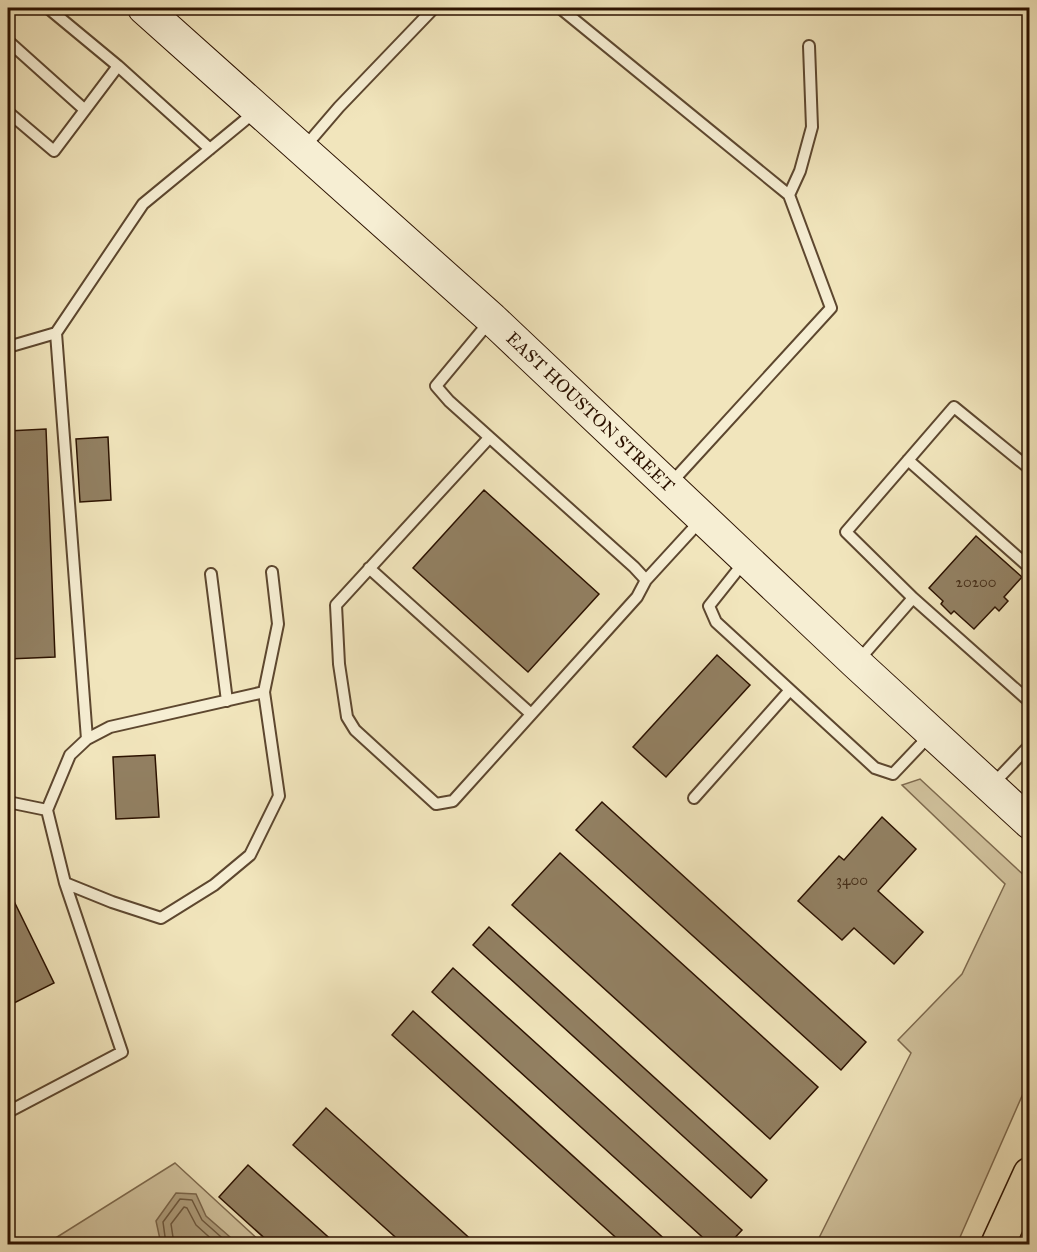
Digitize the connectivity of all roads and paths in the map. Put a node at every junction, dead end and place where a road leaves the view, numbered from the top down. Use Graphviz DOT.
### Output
graph roads {
  1 [pos="48,8"];
  2 [pos="144,8"];
  3 [pos="434,8"];
  4 [pos="560,8"];
  5 [pos="8,41"];
  6 [pos="809,46"];
  7 [pos="118,66"];
  8 [pos="259,109"];
  9 [pos="85,110"];
  10 [pos="8,112"];
  11 [pos="210,148"];
  12 [pos="303,149"];
  13 [pos="789,195"];
  14 [pos="492,319"];
  15 [pos="56,333"];
  16 [pos="8,347"];
  17 [pos="489,438"];
  18 [pos="908,460"];
  19 [pos="1029,470"];
  20 [pos="669,485"];
  21 [pos="703,517"];
  22 [pos="747,560"];
  23 [pos="369,568"];
  24 [pos="1029,568"];
  25 [pos="272,572"];
  26 [pos="211,574"];
  27 [pos="646,580"];
  28 [pos="913,598"];
  29 [pos="856,663"];
  30 [pos="790,690"];
  31 [pos="264,692"];
  32 [pos="226,701"];
  33 [pos="1029,702"];
  34 [pos="531,714"];
  35 [pos="932,734"];
  36 [pos="87,739"];
  37 [pos="1029,745"];
  38 [pos="992,786"];
  39 [pos="694,798"];
  40 [pos="8,802"];
  41 [pos="47,810"];
  42 [pos="1029,823"];
  43 [pos="65,883"];
  44 [pos="8,1112"];
  45 [pos="1029,1174"];
  46 [pos="998,1245"];
  1 -- 7 [label="lane"];
  2 -- 8 [label="street, EAST HOUSTON STREET"];
  3 -- 12 [label="lane"];
  4 -- 13 [label="lane"];
  5 -- 9 [label="lane"];
  6 -- 13 [label="lane"];
  7 -- 9 [label="lane"];
  7 -- 11 [label="lane"];
  8 -- 11 [label="lane"];
  8 -- 12 [label="street, EAST HOUSTON STREET"];
  9 -- 10 [label="lane"];
  11 -- 15 [label="lane"];
  12 -- 14 [label="street, EAST HOUSTON STREET"];
  13 -- 20 [label="lane"];
  14 -- 17 [label="lane"];
  14 -- 20 [label="street, EAST HOUSTON STREET"];
  15 -- 16 [label="lane"];
  15 -- 36 [label="lane"];
  17 -- 23 [label="lane"];
  17 -- 27 [label="lane"];
  18 -- 19 [label="lane"];
  18 -- 24 [label="lane"];
  18 -- 28 [label="lane"];
  20 -- 21 [label="street, EAST HOUSTON STREET"];
  21 -- 22 [label="street, EAST HOUSTON STREET"];
  21 -- 27 [label="lane"];
  22 -- 29 [label="street, EAST HOUSTON STREET"];
  22 -- 30 [label="lane"];
  23 -- 34 [label="lane"];
  23 -- 34 [label="lane"];
  25 -- 31 [label="lane"];
  26 -- 32 [label="lane"];
  27 -- 34 [label="lane"];
  28 -- 29 [label="lane"];
  28 -- 33 [label="lane"];
  29 -- 35 [label="street, EAST HOUSTON STREET"];
  30 -- 35 [label="lane"];
  30 -- 39 [label="lane"];
  31 -- 32 [label="lane"];
  31 -- 43 [label="lane"];
  32 -- 36 [label="lane"];
  35 -- 38 [label="street, EAST HOUSTON STREET"];
  36 -- 41 [label="lane"];
  37 -- 38 [label="lane"];
  38 -- 42 [label="street, EAST HOUSTON STREET"];
  40 -- 41 [label="lane"];
  41 -- 43 [label="lane"];
  43 -- 44 [label="lane"];
  45 -- 46 [label="highway"];
}
